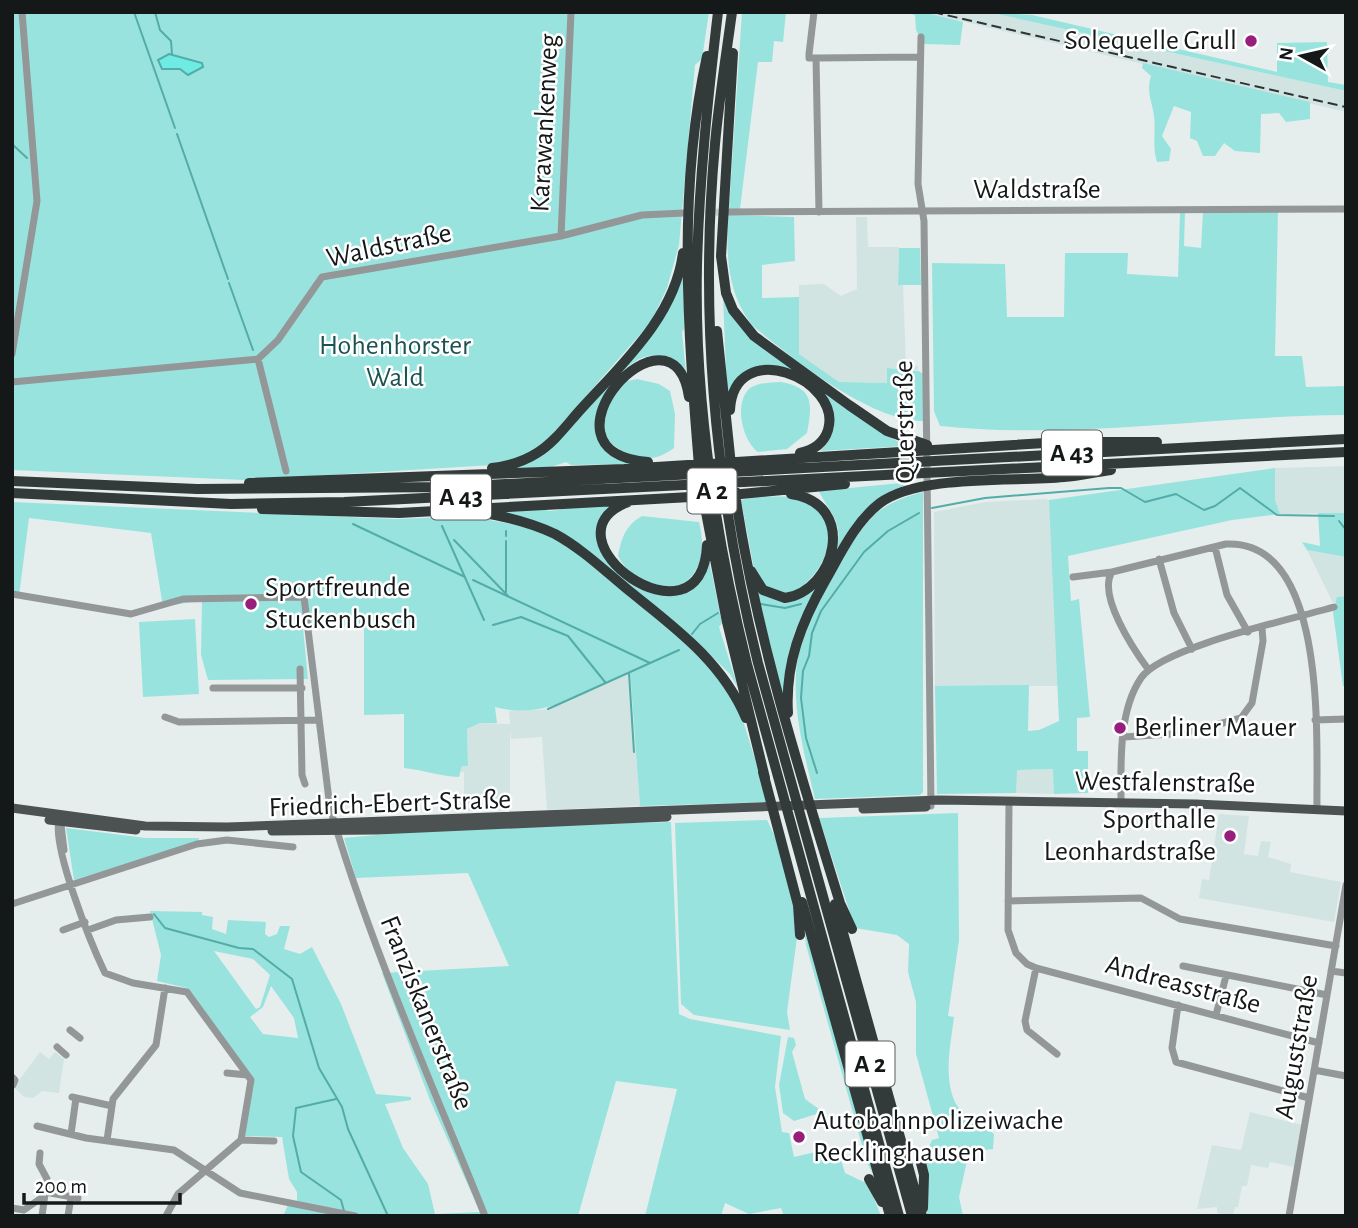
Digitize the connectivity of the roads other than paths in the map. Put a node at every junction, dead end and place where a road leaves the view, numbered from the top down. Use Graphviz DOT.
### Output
graph roads {
  1 [pos="22,12"];
  2 [pos="571,12"];
  3 [pos="716,12"];
  4 [pos="734,12"];
  5 [pos="814,12"];
  6 [pos="921,37"];
  7 [pos="920,57"];
  8 [pos="817,58"];
  9 [pos="1346,209"];
  10 [pos="922,211"];
  11 [pos="729,212"];
  12 [pos="820,212"];
  13 [pos="686,215"];
  14 [pos="561,236"];
  15 [pos="709,283"];
  16 [pos="12,354"];
  17 [pos="258,359"];
  18 [pos="12,382"];
  19 [pos="696,436"];
  20 [pos="1346,439"];
  21 [pos="1210,444"];
  22 [pos="729,446"];
  23 [pos="926,452"];
  24 [pos="1346,452"];
  25 [pos="764,458"];
  26 [pos="673,465"];
  27 [pos="690,469"];
  28 [pos="286,471"];
  29 [pos="447,475"];
  30 [pos="874,477"];
  31 [pos="934,479"];
  32 [pos="12,481"];
  33 [pos="197,489"];
  34 [pos="693,492"];
  35 [pos="777,493"];
  36 [pos="12,494"];
  37 [pos="637,500"];
  38 [pos="231,504"];
  39 [pos="432,511"];
  40 [pos="740,527"];
  41 [pos="707,530"];
  42 [pos="1215,547"];
  43 [pos="1159,559"];
  44 [pos="1112,572"];
  45 [pos="1073,577"];
  46 [pos="12,594"];
  47 [pos="1334,607"];
  48 [pos="1305,615"];
  49 [pos="1262,628"];
  50 [pos="1248,632"];
  51 [pos="1192,649"];
  52 [pos="300,669"];
  53 [pos="1148,669"];
  54 [pos="213,688"];
  55 [pos="302,688"];
  56 [pos="164,717"];
  57 [pos="303,719"];
  58 [pos="1346,719"];
  59 [pos="319,720"];
  60 [pos="1315,720"];
  61 [pos="1124,737"];
  62 [pos="798,761"];
  63 [pos="765,778"];
  64 [pos="305,784"];
  65 [pos="1009,803"];
  66 [pos="1121,803"];
  67 [pos="931,804"];
  68 [pos="1317,808"];
  69 [pos="771,810"];
  70 [pos="12,811"];
  71 [pos="1346,811"];
  72 [pos="60,820"];
  73 [pos="335,827"];
  74 [pos="820,839"];
  75 [pos="783,842"];
  76 [pos="292,847"];
  77 [pos="70,885"];
  78 [pos="1346,885"];
  79 [pos="1008,901"];
  80 [pos="12,904"];
  81 [pos="150,917"];
  82 [pos="85,922"];
  83 [pos="852,929"];
  84 [pos="63,930"];
  85 [pos="89,930"];
  86 [pos="800,935"];
  87 [pos="1336,946"];
  88 [pos="1183,966"];
  89 [pos="1036,968"];
  90 [pos="1331,971"];
  91 [pos="1346,973"];
  92 [pos="1226,976"];
  93 [pos="165,988"];
  94 [pos="1327,995"];
  95 [pos="1178,1005"];
  96 [pos="1216,1015"];
  97 [pos="70,1030"];
  98 [pos="80,1038"];
  99 [pos="1319,1042"];
  100 [pos="57,1047"];
  101 [pos="1057,1054"];
  102 [pos="66,1055"];
  103 [pos="1314,1070"];
  104 [pos="227,1073"];
  105 [pos="247,1075"];
  106 [pos="1346,1076"];
  107 [pos="12,1077"];
  108 [pos="13,1086"];
  109 [pos="1309,1098"];
  110 [pos="112,1106"];
  111 [pos="37,1126"];
  112 [pos="71,1134"];
  113 [pos="107,1140"];
  114 [pos="242,1140"];
  115 [pos="274,1141"];
  116 [pos="40,1153"];
  117 [pos="920,1159"];
  118 [pos="206,1170"];
  119 [pos="869,1179"];
  120 [pos="45,1194"];
  121 [pos="12,1208"];
  122 [pos="42,1216"];
  123 [pos="68,1216"];
  124 [pos="166,1216"];
  125 [pos="355,1216"];
  126 [pos="485,1216"];
  127 [pos="889,1216"];
  128 [pos="899,1216"];
  129 [pos="912,1216"];
  130 [pos="923,1216"];
  131 [pos="1289,1216"];
  1 -- 16 [label="street"];
  2 -- 14 [label="street, Karawankenweg"];
  3 -- 13 [label="highway"];
  3 -- 128 [label="highway, A 2"];
  4 -- 15 [label="highway, A 2"];
  4 -- 23 [label="highway"];
  5 -- 8 [label="street"];
  6 -- 7 [label="street, Querstraße"];
  7 -- 8 [label="street"];
  7 -- 10 [label="street, Querstraße"];
  8 -- 12 [label="street"];
  9 -- 10 [label="street, Waldstraße"];
  10 -- 12 [label="street, Waldstraße"];
  10 -- 67 [label="street, Querstraße"];
  11 -- 12 [label="street, Waldstraße"];
  13 -- 14 [label="street, Waldstraße"];
  13 -- 19 [label="highway"];
  13 -- 29 [label="highway"];
  14 -- 17 [label="street, Waldstraße"];
  15 -- 22 [label="highway"];
  15 -- 129 [label="highway, A 2"];
  17 -- 18 [label="street"];
  17 -- 28 [label="street"];
  19 -- 26 [label="highway"];
  19 -- 41 [label="highway"];
  20 -- 21 [label="highway, A 43"];
  21 -- 23 [label="highway, A 43"];
  21 -- 23 [label="highway"];
  22 -- 25 [label="highway"];
  22 -- 40 [label="highway"];
  23 -- 25 [label="highway"];
  23 -- 27 [label="highway, A 43"];
  24 -- 31 [label="highway, A 43"];
  25 -- 27 [label="highway"];
  26 -- 27 [label="highway"];
  26 -- 29 [label="highway"];
  27 -- 33 [label="highway, A 43"];
  29 -- 33 [label="highway"];
  30 -- 31 [label="highway, A 43"];
  30 -- 34 [label="highway, A 43"];
  30 -- 35 [label="highway"];
  31 -- 62 [label="highway"];
  32 -- 33 [label="highway, A 43"];
  34 -- 35 [label="highway"];
  34 -- 37 [label="highway"];
  34 -- 38 [label="highway, A 43"];
  35 -- 40 [label="highway"];
  36 -- 38 [label="highway, A 43"];
  37 -- 39 [label="highway"];
  37 -- 41 [label="highway"];
  38 -- 39 [label="highway"];
  39 -- 63 [label="highway"];
  40 -- 62 [label="highway"];
  41 -- 63 [label="highway"];
  42 -- 43 [label="street"];
  42 -- 48 [label="street"];
  42 -- 50 [label="street"];
  43 -- 44 [label="street"];
  43 -- 51 [label="street"];
  44 -- 45 [label="street"];
  44 -- 53 [label="street"];
  46 -- 59 [label="street, Franziskanerstraße"];
  47 -- 48 [label="street"];
  48 -- 49 [label="street"];
  48 -- 60 [label="street"];
  49 -- 50 [label="street"];
  49 -- 61 [label="street"];
  50 -- 51 [label="street"];
  51 -- 53 [label="street"];
  52 -- 55 [label="street"];
  53 -- 61 [label="street"];
  54 -- 55 [label="street"];
  55 -- 57 [label="street"];
  56 -- 57 [label="street"];
  57 -- 59 [label="street"];
  57 -- 64 [label="street"];
  58 -- 60 [label="street"];
  59 -- 73 [label="street, Franziskanerstraße"];
  60 -- 68 [label="street"];
  61 -- 66 [label="street"];
  62 -- 74 [label="highway"];
  63 -- 75 [label="highway"];
  65 -- 66 [label="main road, Westfalenstraße"];
  65 -- 67 [label="main road, Westfalenstraße"];
  65 -- 79 [label="street"];
  66 -- 68 [label="main road, Westfalenstraße"];
  67 -- 69 [label="main road, Westfalenstraße"];
  68 -- 71 [label="main road, Westfalenstraße"];
  69 -- 73 [label="main road, Friedrich-Ebert-Straße"];
  70 -- 72 [label="main road, Friedrich-Ebert-Straße"];
  72 -- 73 [label="main road, Friedrich-Ebert-Straße"];
  72 -- 77 [label="street"];
  73 -- 126 [label="street, Franziskanerstraße"];
  74 -- 83 [label="highway"];
  74 -- 130 [label="highway"];
  75 -- 86 [label="highway"];
  75 -- 127 [label="highway"];
  76 -- 77 [label="street"];
  77 -- 80 [label="street"];
  77 -- 82 [label="street"];
  78 -- 87 [label="street, Auguststraße"];
  79 -- 87 [label="street"];
  79 -- 89 [label="street"];
  81 -- 85 [label="street"];
  82 -- 84 [label="street"];
  82 -- 85 [label="street"];
  85 -- 93 [label="street"];
  87 -- 90 [label="street, Auguststraße"];
  88 -- 92 [label="street"];
  89 -- 95 [label="street, Andreasstraße"];
  89 -- 101 [label="street"];
  90 -- 91 [label="street"];
  90 -- 94 [label="street, Auguststraße"];
  92 -- 94 [label="street"];
  92 -- 96 [label="street"];
  93 -- 105 [label="street"];
  93 -- 110 [label="street"];
  94 -- 99 [label="street, Auguststraße"];
  95 -- 96 [label="street, Andreasstraße"];
  95 -- 109 [label="street"];
  96 -- 99 [label="street, Andreasstraße"];
  97 -- 98 [label="street"];
  99 -- 103 [label="street, Auguststraße"];
  100 -- 102 [label="street"];
  103 -- 106 [label="street"];
  103 -- 109 [label="street, Auguststraße"];
  104 -- 105 [label="street"];
  105 -- 114 [label="street"];
  107 -- 108 [label="street"];
  109 -- 131 [label="street, Auguststraße"];
  110 -- 112 [label="street"];
  110 -- 113 [label="street"];
  111 -- 112 [label="street"];
  112 -- 113 [label="street"];
  113 -- 118 [label="street"];
  114 -- 115 [label="street"];
  114 -- 118 [label="street"];
  116 -- 120 [label="street"];
  117 -- 130 [label="highway"];
  118 -- 124 [label="street"];
  118 -- 125 [label="street"];
  119 -- 127 [label="highway"];
  120 -- 121 [label="street"];
  120 -- 122 [label="street"];
  120 -- 123 [label="street"];
}
